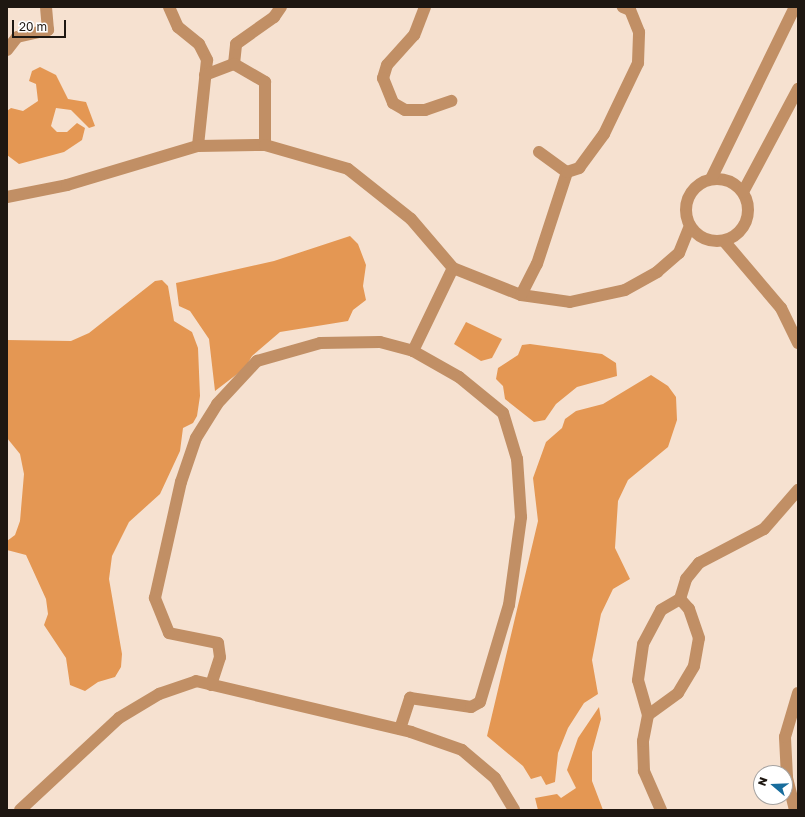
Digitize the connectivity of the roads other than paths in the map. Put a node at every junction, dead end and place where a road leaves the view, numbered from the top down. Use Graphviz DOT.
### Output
graph roads {
  1 [pos="46,7"];
  2 [pos="169,7"];
  3 [pos="281,7"];
  4 [pos="425,7"];
  5 [pos="623,7"];
  6 [pos="795,7"];
  7 [pos="7,50"];
  8 [pos="234,64"];
  9 [pos="205,75"];
  10 [pos="798,89"];
  11 [pos="451,101"];
  12 [pos="265,145"];
  13 [pos="198,146"];
  14 [pos="539,152"];
  15 [pos="567,172"];
  16 [pos="711,179"];
  17 [pos="743,192"];
  18 [pos="7,197"];
  19 [pos="690,226"];
  20 [pos="724,241"];
  21 [pos="453,268"];
  22 [pos="520,295"];
  23 [pos="798,343"];
  24 [pos="412,351"];
  25 [pos="798,490"];
  26 [pos="680,599"];
  27 [pos="211,685"];
  28 [pos="798,693"];
  29 [pos="648,715"];
  30 [pos="400,729"];
  31 [pos="20,810"];
  32 [pos="514,810"];
  33 [pos="661,810"];
  34 [pos="795,810"];
  1 -- 7 [label="street"];
  2 -- 9 [label="street"];
  3 -- 8 [label="street"];
  4 -- 11 [label="street"];
  5 -- 15 [label="street"];
  6 -- 16 [label="street"];
  8 -- 9 [label="street"];
  8 -- 12 [label="street"];
  9 -- 13 [label="street"];
  10 -- 17 [label="street"];
  12 -- 13 [label="street"];
  12 -- 21 [label="street"];
  13 -- 18 [label="street"];
  14 -- 15 [label="street"];
  15 -- 22 [label="street"];
  16 -- 17 [label="street"];
  16 -- 19 [label="street"];
  17 -- 20 [label="street"];
  19 -- 20 [label="street"];
  19 -- 22 [label="street"];
  20 -- 23 [label="street"];
  21 -- 22 [label="street"];
  21 -- 24 [label="street"];
  24 -- 27 [label="street"];
  24 -- 30 [label="street"];
  25 -- 26 [label="street"];
  26 -- 29 [label="street"];
  26 -- 29 [label="street"];
  27 -- 30 [label="street"];
  27 -- 31 [label="street"];
  28 -- 34 [label="street"];
  29 -- 33 [label="street"];
  30 -- 32 [label="street"];
}
